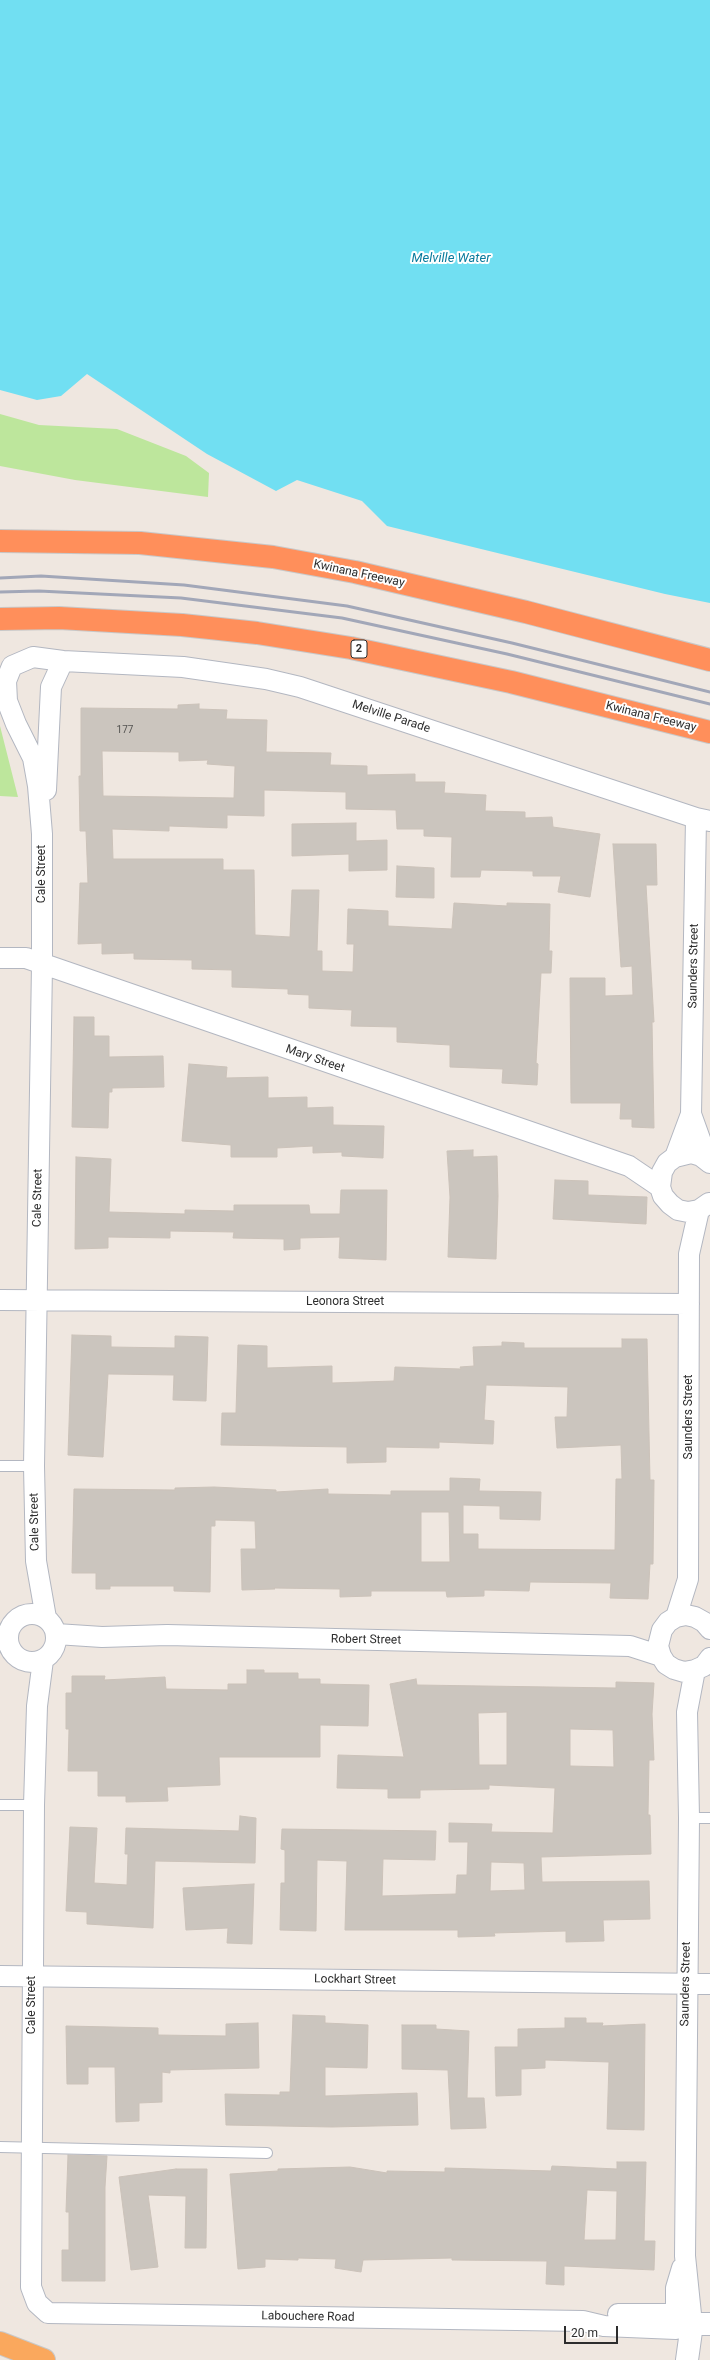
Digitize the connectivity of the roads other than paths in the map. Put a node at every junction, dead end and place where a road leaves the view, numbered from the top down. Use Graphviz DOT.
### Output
graph roads {
  1 [pos="0,540"];
  2 [pos="0,619"];
  3 [pos="710,660"];
  4 [pos="63,661"];
  5 [pos="710,732"];
  6 [pos="703,819"];
  7 [pos="42,834"];
  8 [pos="0,958"];
  9 [pos="42,965"];
  10 [pos="691,1114"];
  11 [pos="671,1160"];
  12 [pos="709,1162"];
  13 [pos="629,1166"];
  14 [pos="660,1187"];
  15 [pos="707,1205"];
  16 [pos="674,1207"];
  17 [pos="690,1254"];
  18 [pos="0,1300"];
  19 [pos="36,1300"];
  20 [pos="689,1304"];
  21 [pos="0,1466"];
  22 [pos="34,1466"];
  23 [pos="36,1561"];
  24 [pos="688,1579"];
  25 [pos="11,1623"];
  26 [pos="669,1623"];
  27 [pos="705,1624"];
  28 [pos="34,1646"];
  29 [pos="630,1646"];
  30 [pos="661,1656"];
  31 [pos="703,1664"];
  32 [pos="674,1669"];
  33 [pos="687,1712"];
  34 [pos="0,1805"];
  35 [pos="34,1805"];
  36 [pos="689,1818"];
  37 [pos="710,1818"];
  38 [pos="0,1976"];
  39 [pos="33,1976"];
  40 [pos="686,1984"];
  41 [pos="710,1984"];
  42 [pos="0,2147"];
  43 [pos="32,2147"];
  44 [pos="267,2153"];
  45 [pos="37,2303"];
  46 [pos="689,2323"];
  47 [pos="0,2343"];
  48 [pos="36,2358"];
  49 [pos="678,2360"];
  50 [pos="687,2360"];
  1 -- 3 [label="highway, Kwinana Freeway"];
  2 -- 5 [label="highway, Kwinana Freeway / 2"];
  4 -- 6 [label="street, Melville Parade"];
  4 -- 7 [label="street, Cale Street"];
  4 -- 7 [label="street, Cale Street"];
  6 -- 10 [label="street, Saunders Street"];
  7 -- 9 [label="street, Cale Street"];
  8 -- 9 [label="street, Mary Street"];
  9 -- 13 [label="street, Mary Street"];
  9 -- 19 [label="street, Cale Street"];
  10 -- 11 [label="street, Saunders Street"];
  10 -- 12 [label="street, Saunders Street"];
  11 -- 12 [label="street, Mary Street"];
  11 -- 13 [label="street, Mary Street"];
  11 -- 14 [label="street"];
  13 -- 14 [label="street, Mary Street"];
  14 -- 16 [label="street, Mary Street"];
  15 -- 16 [label="street"];
  15 -- 17 [label="street, Saunders Street"];
  16 -- 17 [label="street, Saunders Street"];
  17 -- 20 [label="street, Saunders Street"];
  18 -- 19 [label="street, Leonora Street"];
  19 -- 20 [label="street, Leonora Street"];
  19 -- 22 [label="street, Cale Street"];
  20 -- 24 [label="street, Saunders Street"];
  21 -- 22 [label="lane"];
  22 -- 23 [label="street, Cale Street"];
  23 -- 25 [label="street, Cale Street"];
  23 -- 28 [label="street, Cale Street"];
  24 -- 26 [label="street, Saunders Street"];
  24 -- 27 [label="street, Saunders Street"];
  25 -- 28 [label="street, Cale Street"];
  25 -- 28 [label="street, Robert Street"];
  26 -- 27 [label="street, Saunders Street"];
  26 -- 29 [label="street, Robert Street"];
  26 -- 30 [label="street, Saunders Street"];
  28 -- 29 [label="street, Robert Street"];
  28 -- 35 [label="street, Cale Street"];
  29 -- 30 [label="street, Robert Street"];
  30 -- 32 [label="street, Saunders Street"];
  31 -- 32 [label="street, Saunders Street"];
  31 -- 33 [label="street, Saunders Street"];
  32 -- 33 [label="street, Saunders Street"];
  33 -- 36 [label="street, Saunders Street"];
  34 -- 35 [label="lane"];
  35 -- 39 [label="street, Cale Street"];
  36 -- 37 [label="lane"];
  36 -- 40 [label="street, Saunders Street"];
  38 -- 39 [label="street, Lockhart Street"];
  39 -- 40 [label="street, Lockhart Street"];
  39 -- 43 [label="street, Cale Street"];
  40 -- 41 [label="street, Lockhart Street"];
  40 -- 46 [label="street, Saunders Street"];
  42 -- 43 [label="lane"];
  43 -- 44 [label="lane"];
  43 -- 45 [label="street, Cale Street"];
  45 -- 46 [label="street, Labouchere Road"];
  46 -- 49 [label="street, Saunders Street"];
  46 -- 50 [label="street, Saunders Street"];
  47 -- 48 [label="highway"];
}
